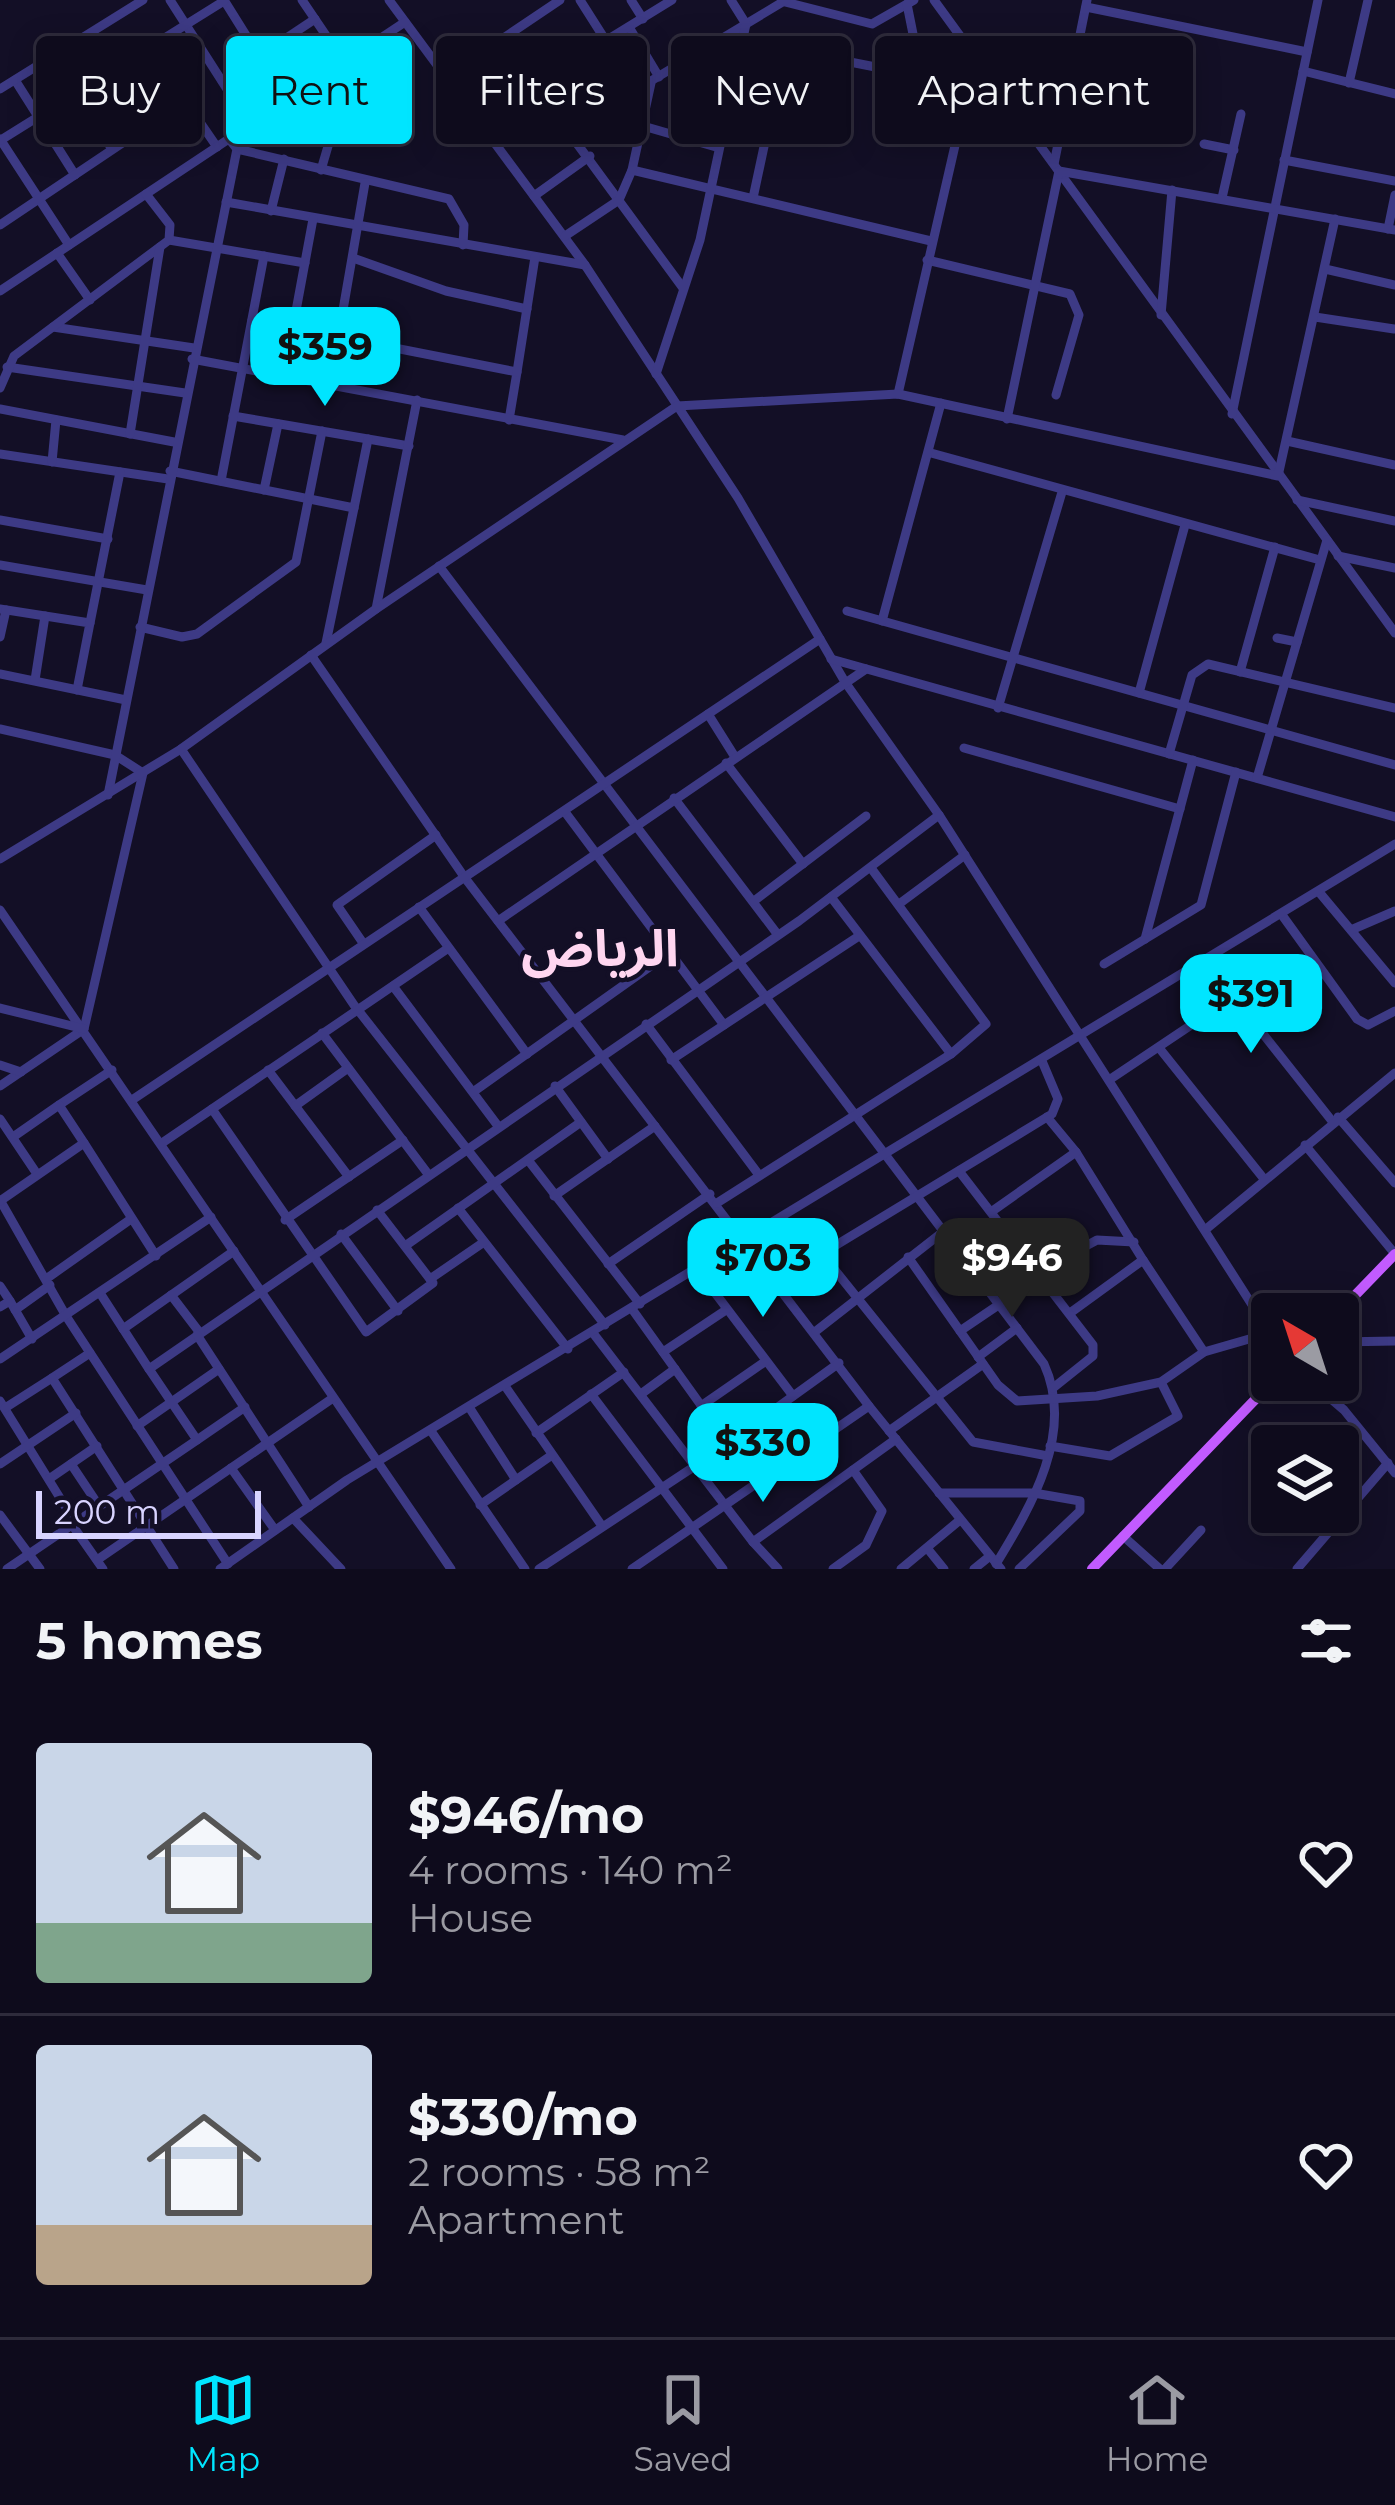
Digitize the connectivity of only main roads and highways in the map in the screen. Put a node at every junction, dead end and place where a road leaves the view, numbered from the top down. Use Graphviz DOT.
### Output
graph roads {
  1 [pos="1395,1254"];
  2 [pos="1357,1293"];
  3 [pos="1254,1401"];
  4 [pos="1092,1569"];
  1 -- 2 [label="main road"];
  3 -- 4 [label="main road"];
}
